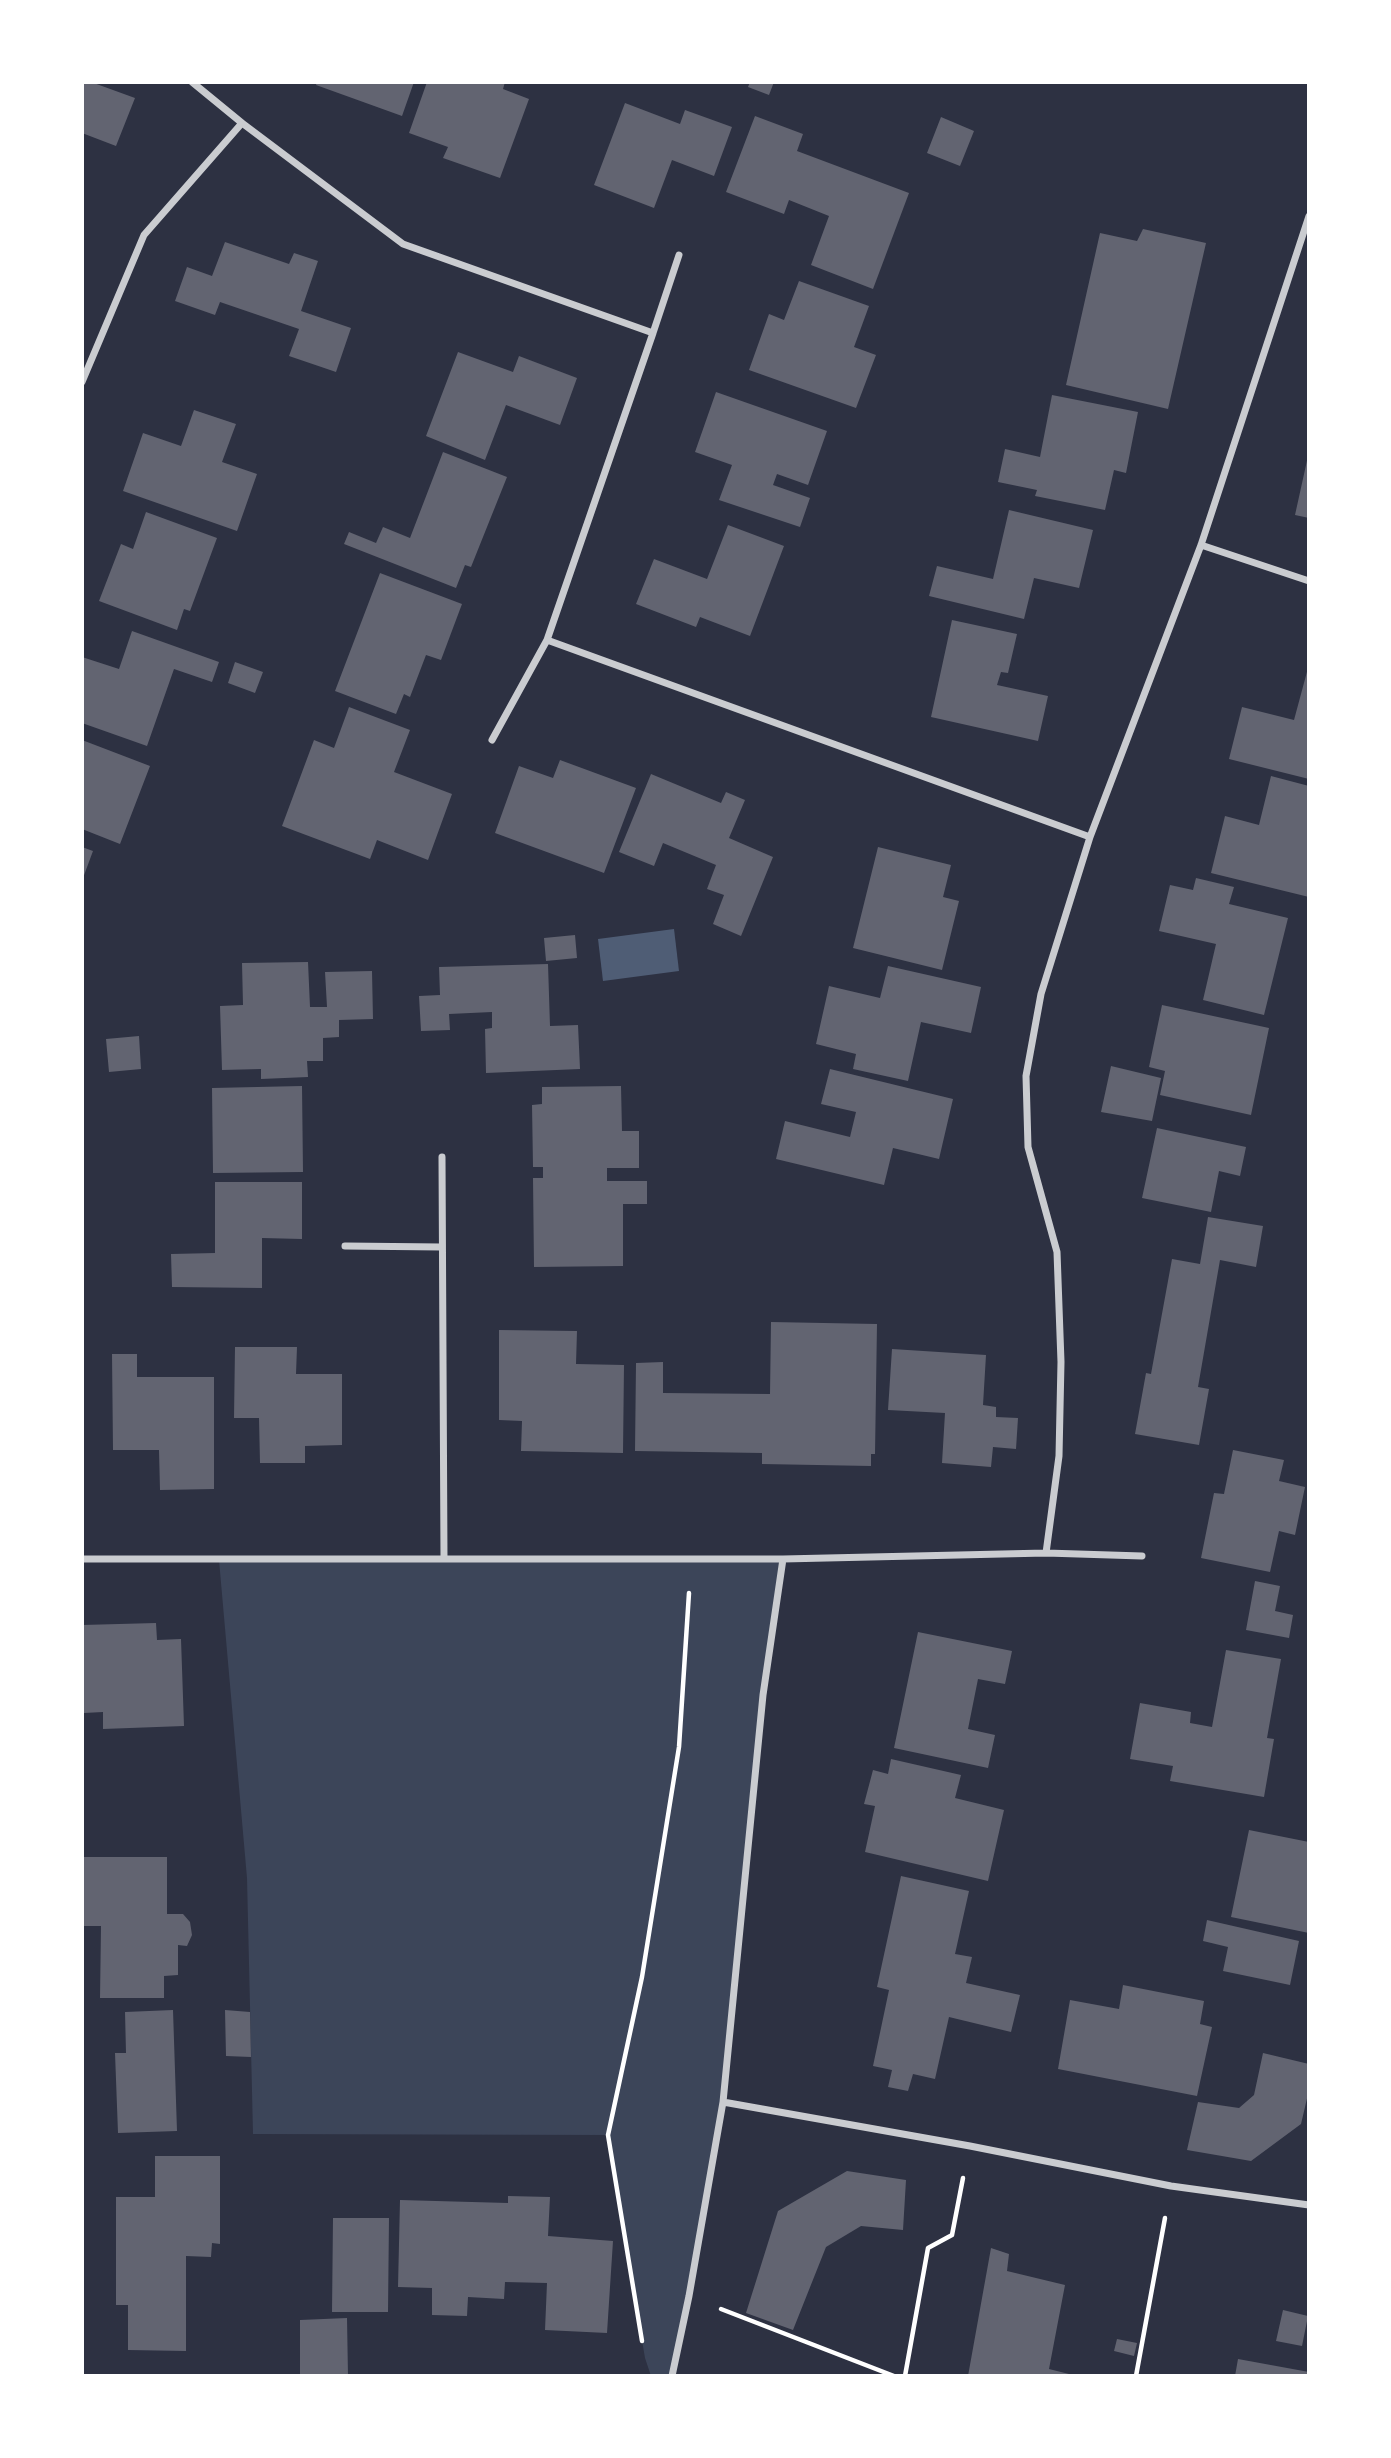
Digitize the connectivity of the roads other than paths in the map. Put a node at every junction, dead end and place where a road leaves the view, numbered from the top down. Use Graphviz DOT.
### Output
graph roads {
  1 [pos="192,82"];
  2 [pos="242,123"];
  3 [pos="1309,216"];
  4 [pos="679,256"];
  5 [pos="653,333"];
  6 [pos="82,382"];
  7 [pos="1201,545"];
  8 [pos="1309,581"];
  9 [pos="547,640"];
  10 [pos="492,740"];
  11 [pos="1090,837"];
  12 [pos="442,1157"];
  13 [pos="345,1246"];
  14 [pos="441,1247"];
  15 [pos="1046,1553"];
  16 [pos="1142,1556"];
  17 [pos="82,1559"];
  18 [pos="443,1559"];
  19 [pos="783,1559"];
  20 [pos="723,2102"];
  21 [pos="1309,2205"];
  22 [pos="672,2376"];
  1 -- 2 [label="street"];
  2 -- 5 [label="street"];
  2 -- 6 [label="street"];
  3 -- 7 [label="street"];
  4 -- 5 [label="street"];
  5 -- 9 [label="street"];
  7 -- 8 [label="street"];
  7 -- 11 [label="street"];
  9 -- 10 [label="street"];
  9 -- 11 [label="street"];
  11 -- 15 [label="street"];
  12 -- 14 [label="street"];
  13 -- 14 [label="street"];
  14 -- 18 [label="street"];
  15 -- 16 [label="street"];
  15 -- 19 [label="street"];
  17 -- 18 [label="street"];
  18 -- 19 [label="street"];
  19 -- 20 [label="street"];
  20 -- 21 [label="street"];
  20 -- 22 [label="street"];
}
